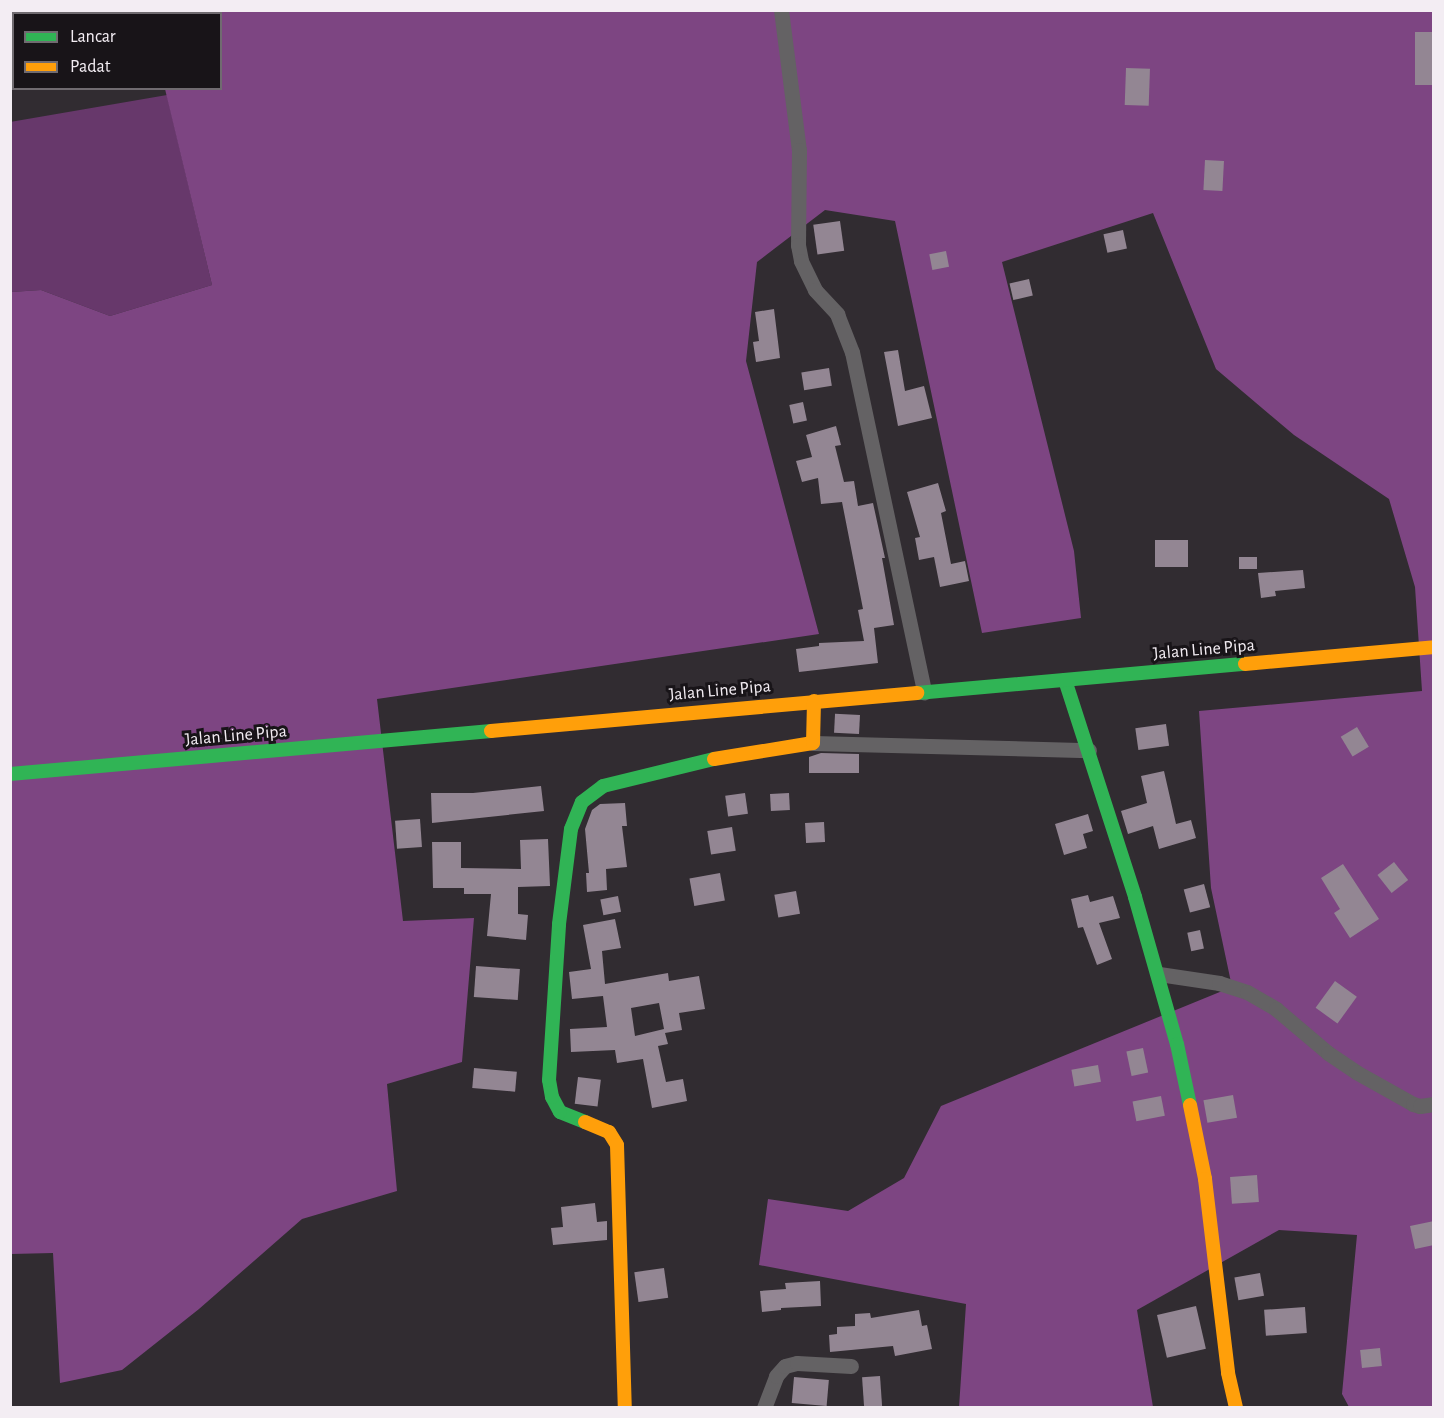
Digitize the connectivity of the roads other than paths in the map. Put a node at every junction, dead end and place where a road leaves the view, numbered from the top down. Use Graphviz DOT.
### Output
graph roads {
  1 [pos="781,10"];
  2 [pos="1434,647"];
  3 [pos="1065,680"];
  4 [pos="924,692"];
  5 [pos="814,700"];
  6 [pos="813,743"];
  7 [pos="1089,750"];
  8 [pos="10,774"];
  9 [pos="1159,974"];
  10 [pos="1434,1104"];
  11 [pos="851,1366"];
  12 [pos="625,1407"];
  13 [pos="765,1407"];
  14 [pos="1236,1407"];
  1 -- 4 [label="street"];
  2 -- 3 [label="street, Jalan Line Pipa"];
  3 -- 4 [label="street, Jalan Line Pipa"];
  3 -- 7 [label="street"];
  4 -- 5 [label="street, Jalan Line Pipa"];
  5 -- 6 [label="street"];
  5 -- 8 [label="street, Jalan Line Pipa"];
  6 -- 7 [label="street"];
  6 -- 12 [label="street"];
  7 -- 9 [label="street"];
  9 -- 10 [label="street"];
  9 -- 14 [label="street"];
  11 -- 13 [label="street"];
}
